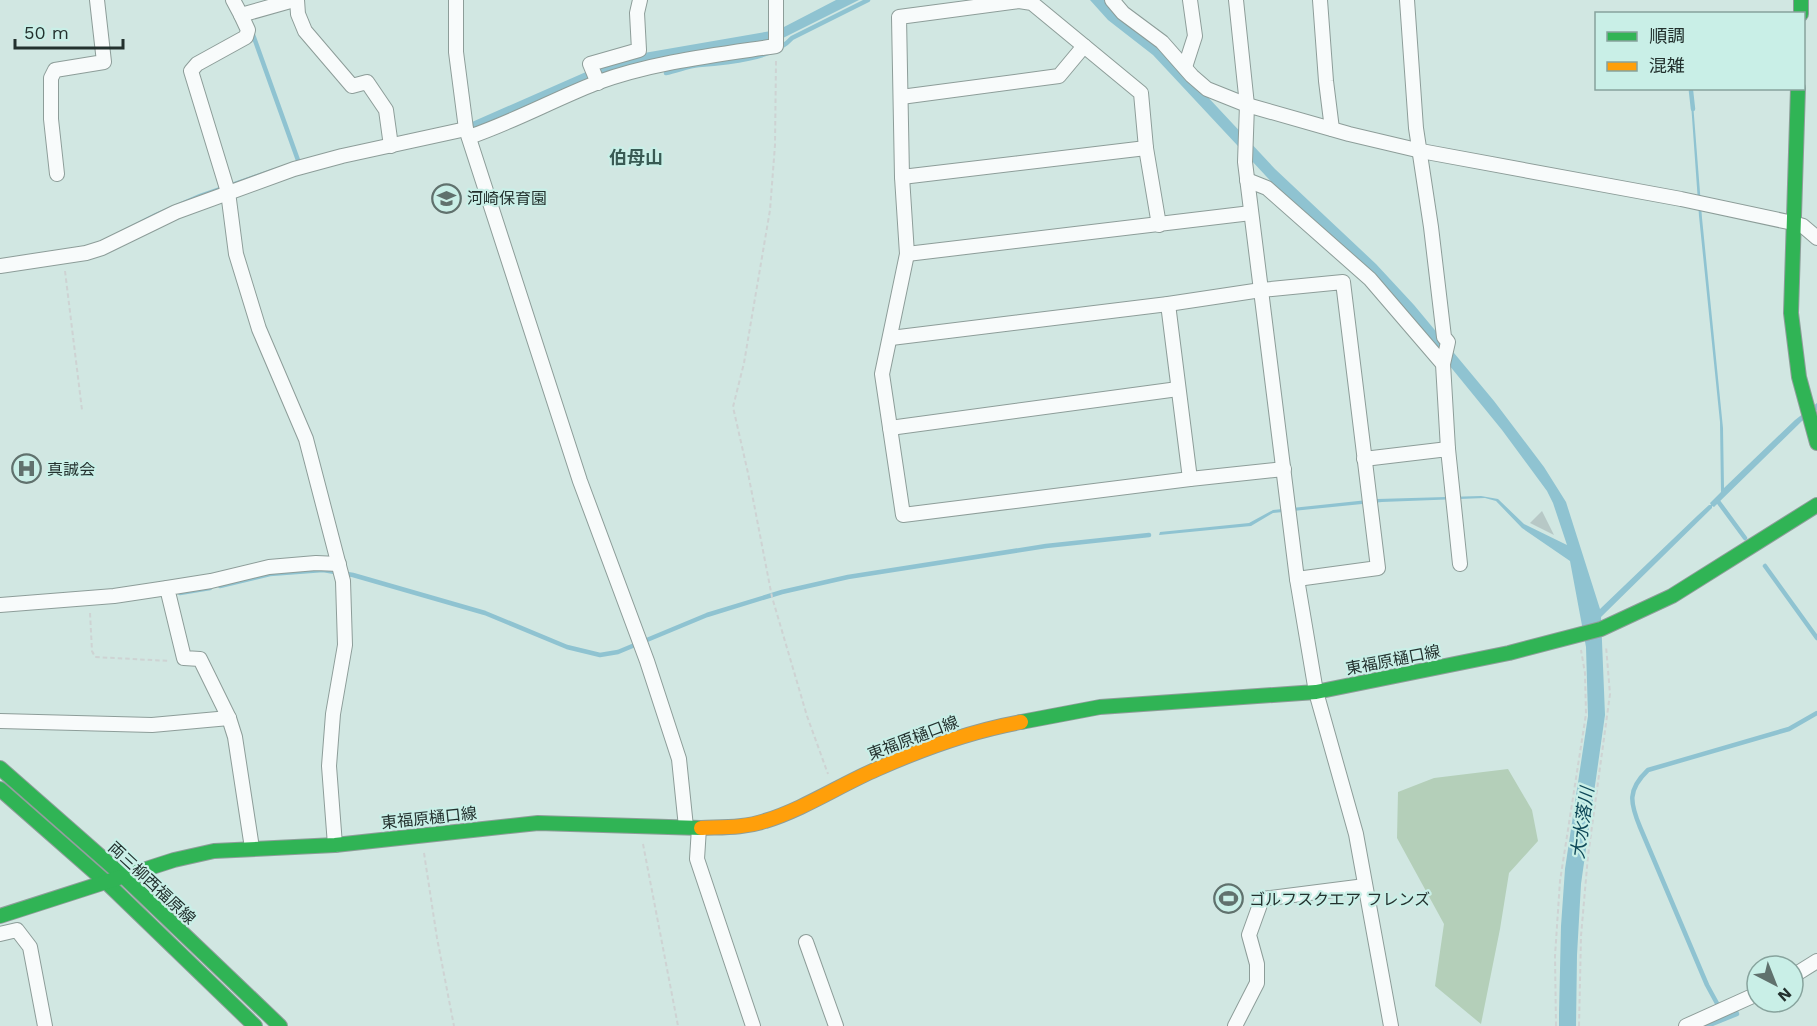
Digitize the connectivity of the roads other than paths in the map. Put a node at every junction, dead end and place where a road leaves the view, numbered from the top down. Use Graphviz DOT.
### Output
graph roads {
  1 [pos="98,0"];
  2 [pos="232,0"];
  3 [pos="296,0"];
  4 [pos="456,0"];
  5 [pos="640,0"];
  6 [pos="776,0"];
  7 [pos="1112,0"];
  8 [pos="1191,0"];
  9 [pos="1236,0"];
  10 [pos="1320,0"];
  11 [pos="1407,0"];
  12 [pos="983,3"];
  13 [pos="241,15"];
  14 [pos="1084,46"];
  15 [pos="1185,67"];
  16 [pos="595,76"];
  17 [pos="1798,90"];
  18 [pos="901,97"];
  19 [pos="1246,105"];
  20 [pos="1332,129"];
  21 [pos="467,133"];
  22 [pos="392,146"];
  23 [pos="1146,148"];
  24 [pos="1421,151"];
  25 [pos="57,174"];
  26 [pos="902,177"];
  27 [pos="1247,180"];
  28 [pos="228,192"];
  29 [pos="1251,213"];
  30 [pos="1793,223"];
  31 [pos="1159,225"];
  32 [pos="1817,238"];
  33 [pos="907,254"];
  34 [pos="0,267"];
  35 [pos="1261,290"];
  36 [pos="1168,304"];
  37 [pos="891,338"];
  38 [pos="1445,356"];
  39 [pos="1178,389"];
  40 [pos="890,428"];
  41 [pos="1817,443"];
  42 [pos="1448,449"];
  43 [pos="1364,459"];
  44 [pos="1284,469"];
  45 [pos="1190,479"];
  46 [pos="1817,505"];
  47 [pos="339,564"];
  48 [pos="1460,564"];
  49 [pos="1297,579"];
  50 [pos="167,588"];
  51 [pos="0,605"];
  52 [pos="1316,692"];
  53 [pos="229,718"];
  54 [pos="0,721"];
  55 [pos="0,768"];
  56 [pos="0,789"];
  57 [pos="693,827"];
  58 [pos="335,845"];
  59 [pos="252,848"];
  60 [pos="124,877"];
  61 [pos="107,883"];
  62 [pos="1365,886"];
  63 [pos="0,916"];
  64 [pos="0,934"];
  65 [pos="806,942"];
  66 [pos="1745,999"];
  67 [pos="45,1026"];
  68 [pos="255,1026"];
  69 [pos="280,1026"];
  70 [pos="753,1026"];
  71 [pos="836,1026"];
  72 [pos="1235,1026"];
  73 [pos="1391,1026"];
  74 [pos="1686,1026"];
  1 -- 25 [label="street"];
  2 -- 13 [label="street"];
  3 -- 13 [label="street"];
  3 -- 22 [label="street"];
  4 -- 21 [label="street"];
  5 -- 16 [label="street"];
  6 -- 16 [label="street"];
  7 -- 15 [label="street"];
  8 -- 15 [label="street"];
  9 -- 19 [label="street"];
  10 -- 20 [label="street"];
  11 -- 24 [label="street"];
  12 -- 14 [label="street"];
  12 -- 18 [label="street"];
  13 -- 28 [label="street"];
  14 -- 18 [label="street"];
  14 -- 23 [label="street"];
  15 -- 19 [label="street"];
  16 -- 21 [label="street"];
  17 -- 30 [label="main road"];
  18 -- 26 [label="street"];
  19 -- 20 [label="street"];
  19 -- 27 [label="street"];
  20 -- 24 [label="street"];
  21 -- 22 [label="street"];
  21 -- 57 [label="street"];
  22 -- 28 [label="street"];
  23 -- 26 [label="street"];
  23 -- 31 [label="street"];
  24 -- 30 [label="street"];
  24 -- 38 [label="street"];
  26 -- 33 [label="street"];
  27 -- 29 [label="street"];
  27 -- 38 [label="street"];
  28 -- 34 [label="street"];
  28 -- 47 [label="street"];
  29 -- 31 [label="street"];
  29 -- 35 [label="street"];
  30 -- 32 [label="street"];
  30 -- 41 [label="main road"];
  31 -- 33 [label="street"];
  33 -- 37 [label="street"];
  35 -- 36 [label="street"];
  35 -- 43 [label="street"];
  35 -- 44 [label="street"];
  36 -- 37 [label="street"];
  36 -- 39 [label="street"];
  37 -- 40 [label="street"];
  38 -- 42 [label="street"];
  39 -- 40 [label="street"];
  39 -- 45 [label="street"];
  40 -- 45 [label="street"];
  42 -- 43 [label="street"];
  42 -- 48 [label="street"];
  43 -- 49 [label="street"];
  44 -- 45 [label="street"];
  44 -- 49 [label="street"];
  46 -- 52 [label="main road, 東福原樋口線"];
  47 -- 50 [label="street"];
  47 -- 58 [label="street"];
  49 -- 52 [label="street"];
  50 -- 51 [label="street"];
  50 -- 53 [label="street"];
  52 -- 57 [label="main road, 東福原樋口線"];
  52 -- 62 [label="street"];
  53 -- 54 [label="street"];
  53 -- 59 [label="street"];
  55 -- 60 [label="main road, 両三柳西福原線"];
  56 -- 61 [label="main road, 両三柳西福原線"];
  57 -- 58 [label="main road, 東福原樋口線"];
  57 -- 70 [label="street"];
  58 -- 59 [label="main road, 東福原樋口線"];
  59 -- 60 [label="main road, 東福原樋口線"];
  60 -- 61 [label="main road, 東福原樋口線"];
  60 -- 69 [label="main road, 両三柳西福原線"];
  61 -- 63 [label="main road, 東福原樋口線"];
  61 -- 68 [label="main road, 両三柳西福原線"];
  62 -- 72 [label="street"];
  62 -- 73 [label="street"];
  64 -- 67 [label="street"];
  65 -- 71 [label="street"];
  66 -- 74 [label="street"];
}
